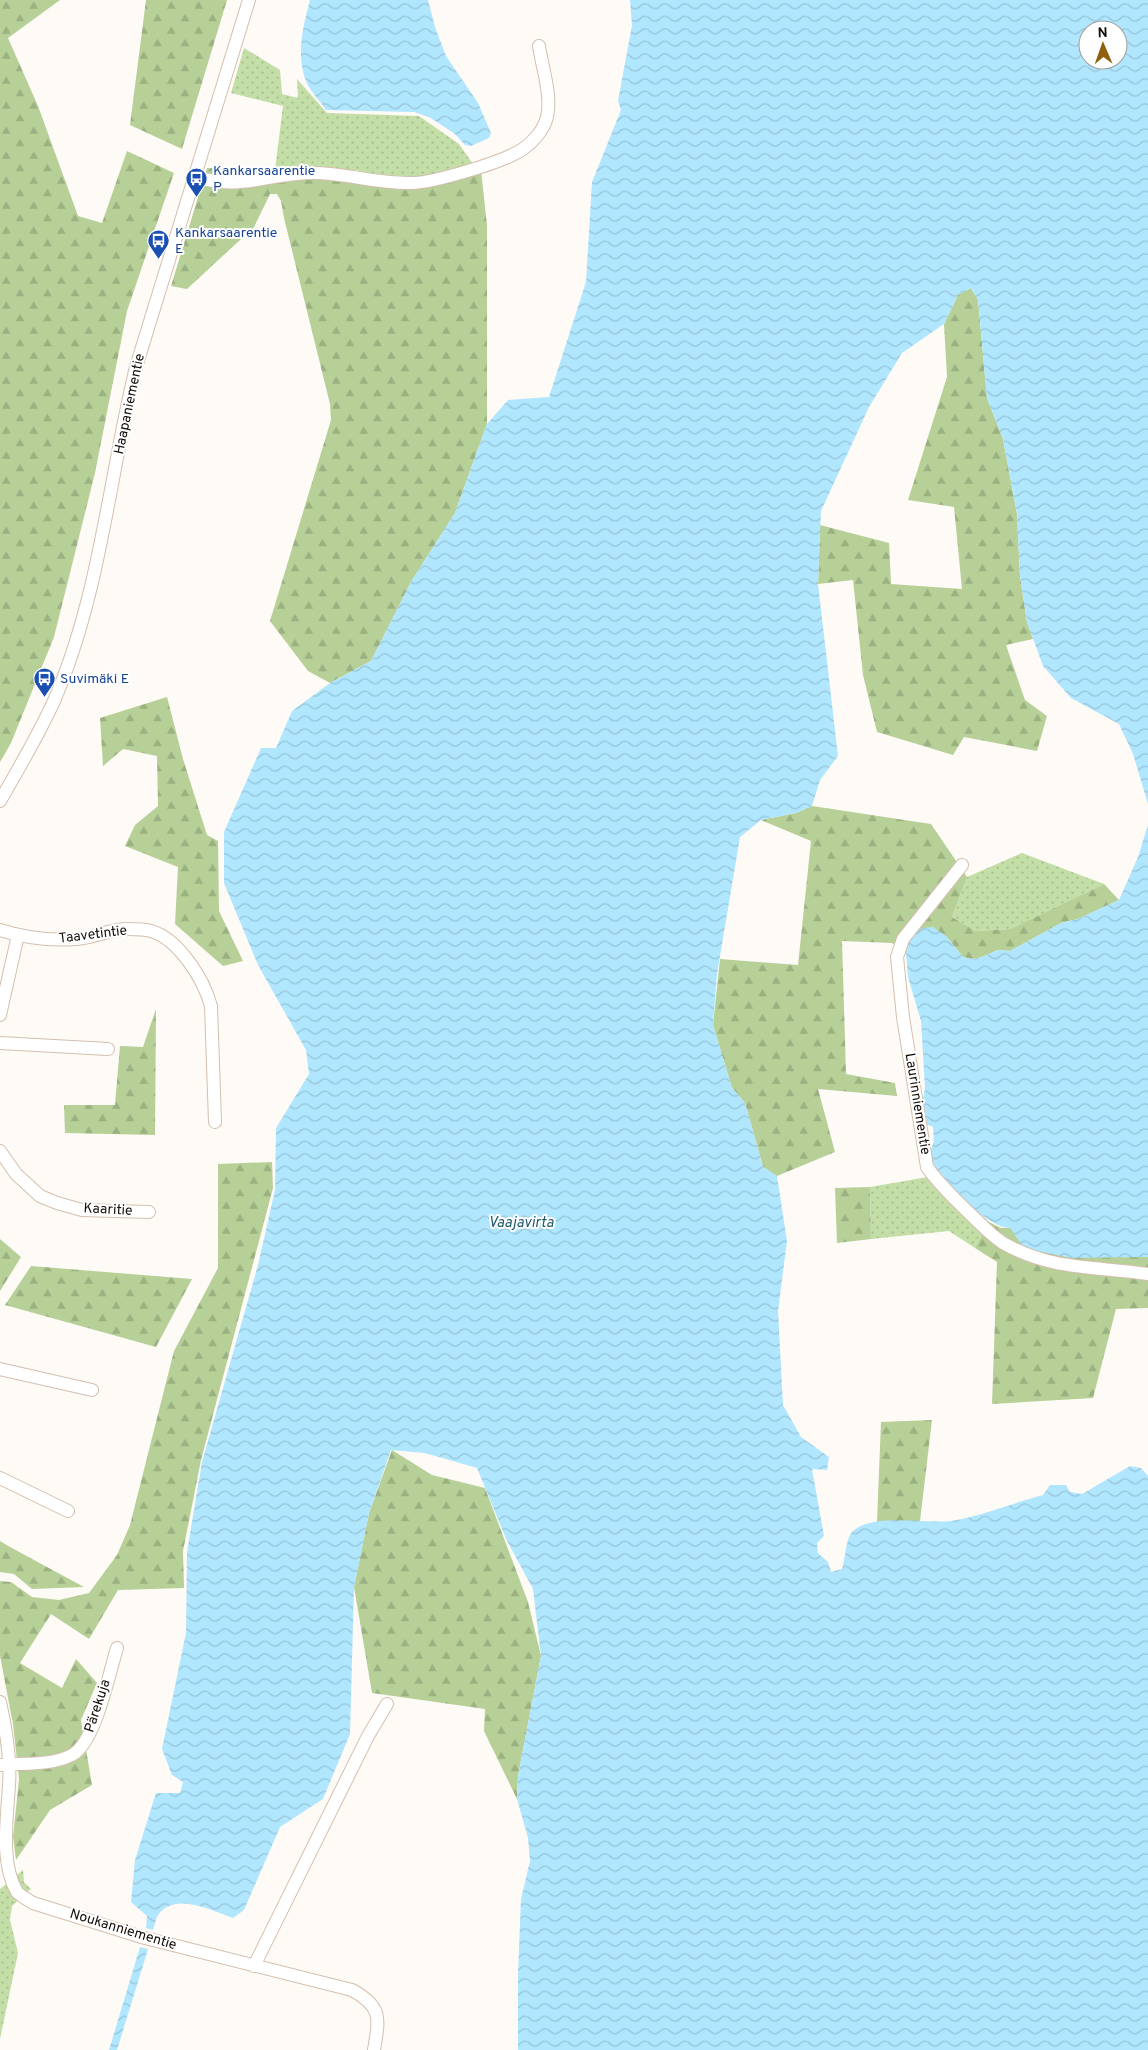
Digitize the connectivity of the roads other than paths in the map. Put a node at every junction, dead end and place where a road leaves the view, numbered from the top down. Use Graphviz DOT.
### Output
graph roads {
  1 [pos="249,0"];
  2 [pos="539,46"];
  3 [pos="194,176"];
  4 [pos="0,801"];
  5 [pos="962,864"];
  6 [pos="0,930"];
  7 [pos="18,935"];
  8 [pos="0,1015"];
  9 [pos="0,1043"];
  10 [pos="108,1049"];
  11 [pos="215,1122"];
  12 [pos="0,1150"];
  13 [pos="149,1212"];
  14 [pos="1148,1274"];
  15 [pos="0,1369"];
  16 [pos="92,1390"];
  17 [pos="0,1478"];
  18 [pos="68,1511"];
  19 [pos="117,1648"];
  20 [pos="0,1702"];
  21 [pos="387,1704"];
  22 [pos="5,1765"];
  23 [pos="254,1966"];
  24 [pos="374,2050"];
  1 -- 3 [label="street, Haapaniementie"];
  2 -- 3 [label="street"];
  3 -- 4 [label="street, Haapaniementie"];
  5 -- 14 [label="street, Laurinniementie"];
  6 -- 7 [label="street, Taavetintie"];
  7 -- 8 [label="street"];
  7 -- 11 [label="street, Taavetintie"];
  9 -- 10 [label="street"];
  12 -- 13 [label="street, Kaaritie"];
  15 -- 16 [label="street"];
  17 -- 18 [label="street"];
  19 -- 22 [label="street, Pärekuja"];
  20 -- 22 [label="street, Noukanniementie"];
  21 -- 23 [label="street"];
  22 -- 23 [label="street, Noukanniementie"];
  23 -- 24 [label="street, Noukanniementie"];
}
